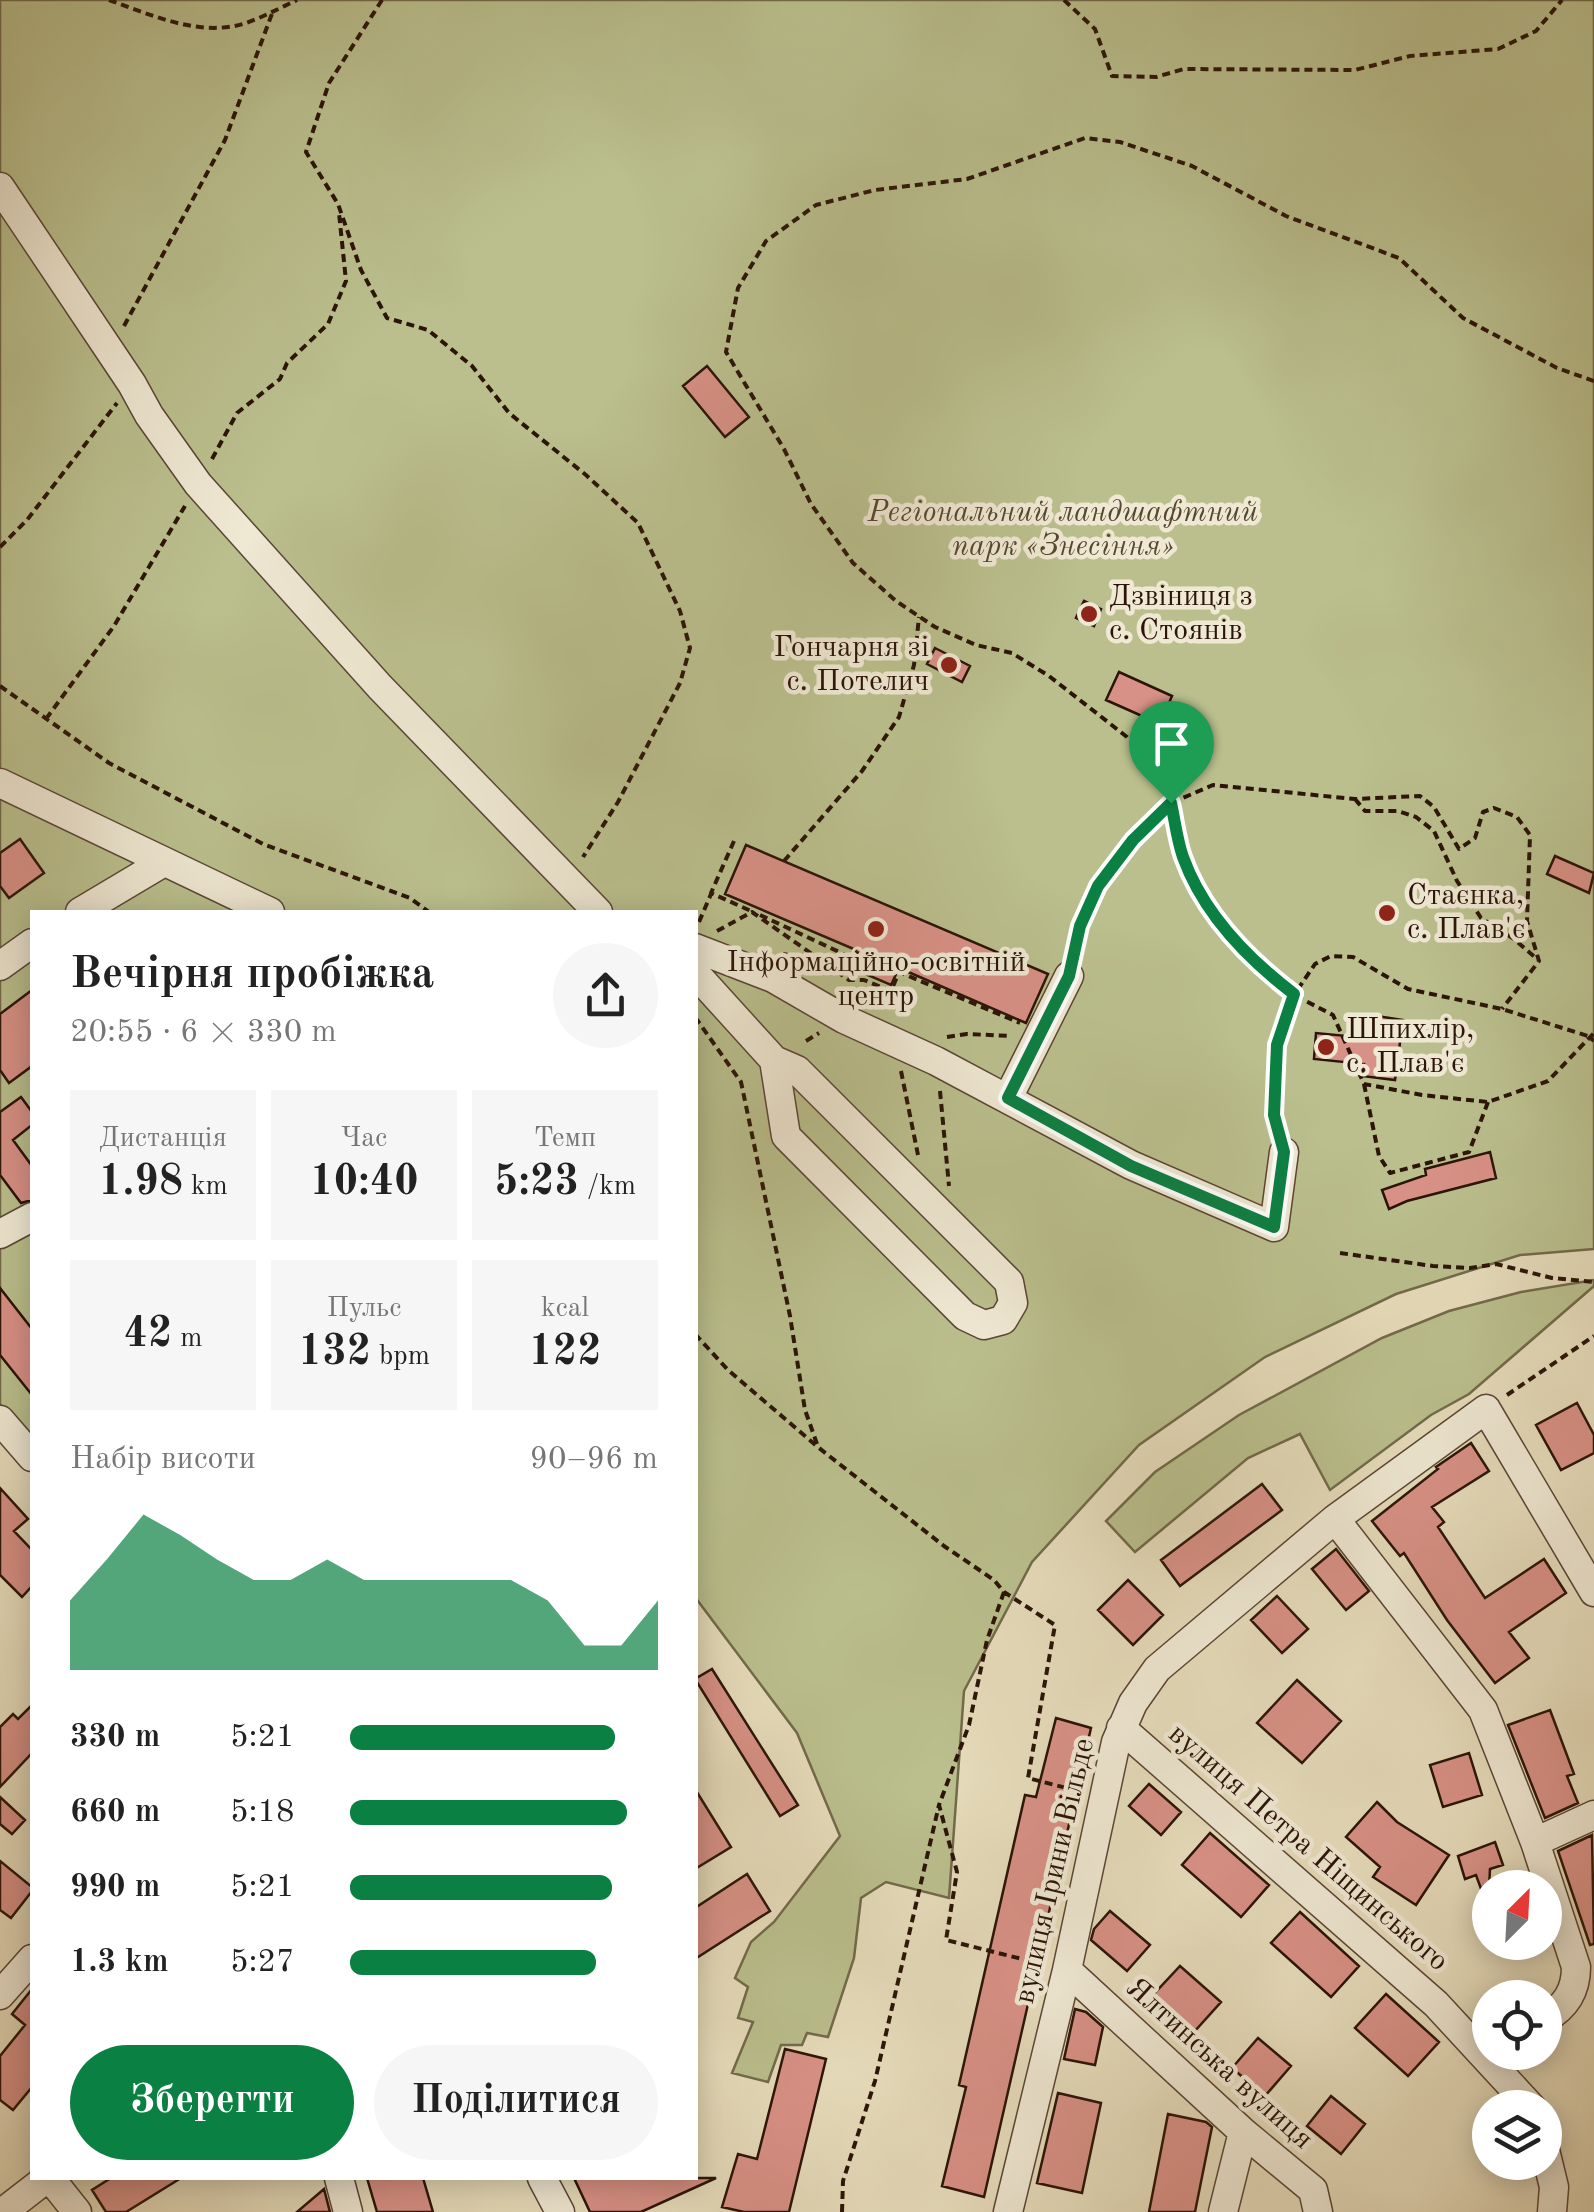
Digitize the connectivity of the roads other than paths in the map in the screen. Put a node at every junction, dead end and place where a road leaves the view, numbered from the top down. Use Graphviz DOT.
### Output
graph roads {
  1 [pos="0,187"];
  2 [pos="0,782"];
  3 [pos="164,862"];
  4 [pos="83,910"];
  5 [pos="266,910"];
  6 [pos="596,910"];
  7 [pos="30,944"];
  8 [pos="701,948"];
  9 [pos="0,966"];
  10 [pos="1069,976"];
  11 [pos="774,1060"];
  12 [pos="1008,1098"];
  13 [pos="1284,1152"];
  14 [pos="30,1218"];
  15 [pos="0,1234"];
  16 [pos="0,1420"];
  17 [pos="30,1455"];
  18 [pos="1335,1520"];
  19 [pos="1594,1592"];
  20 [pos="1120,1728"];
  21 [pos="1594,1816"];
  22 [pos="1535,1842"];
  23 [pos="30,1961"];
  24 [pos="1067,1970"];
  25 [pos="0,1995"];
  26 [pos="1562,2004"];
  27 [pos="1472,2039"];
  28 [pos="1501,2070"];
  29 [pos="1517,2090"];
  30 [pos="1242,2132"];
  31 [pos="45,2180"];
  32 [pos="50,2180"];
  33 [pos="340,2180"];
  34 [pos="543,2180"];
  35 [pos="1552,2180"];
  36 [pos="3,2212"];
  37 [pos="77,2212"];
  38 [pos="348,2212"];
  39 [pos="560,2212"];
  40 [pos="1008,2212"];
  41 [pos="1223,2212"];
  42 [pos="1318,2212"];
  43 [pos="1552,2212"];
  1 -- 6 [label="street"];
  2 -- 3 [label="street"];
  3 -- 4 [label="street"];
  3 -- 5 [label="street"];
  7 -- 9 [label="street"];
  8 -- 11 [label="street"];
  8 -- 12 [label="street"];
  10 -- 12 [label="street"];
  11 -- 11 [label="street"];
  12 -- 13 [label="street"];
  14 -- 15 [label="street"];
  16 -- 17 [label="street"];
  18 -- 19 [label="street, вулиця Ірини Вільде"];
  18 -- 20 [label="street, вулиця Ірини Вільде"];
  18 -- 22 [label="street"];
  20 -- 24 [label="street, вулиця Ірини Вільде"];
  20 -- 27 [label="street, вулиця Петра Ніщинського"];
  21 -- 22 [label="street"];
  22 -- 26 [label="street"];
  23 -- 25 [label="street"];
  24 -- 30 [label="street, Ялтинська вулиця"];
  24 -- 40 [label="street, вулиця Ірини Вільде"];
  28 -- 29 [label="street, вулиця Петра Ніщинського"];
  30 -- 41 [label="street"];
  30 -- 42 [label="street, Ялтинська вулиця"];
  31 -- 36 [label="street"];
  32 -- 37 [label="street"];
  33 -- 38 [label="street"];
  34 -- 39 [label="street"];
  35 -- 43 [label="street"];
}
